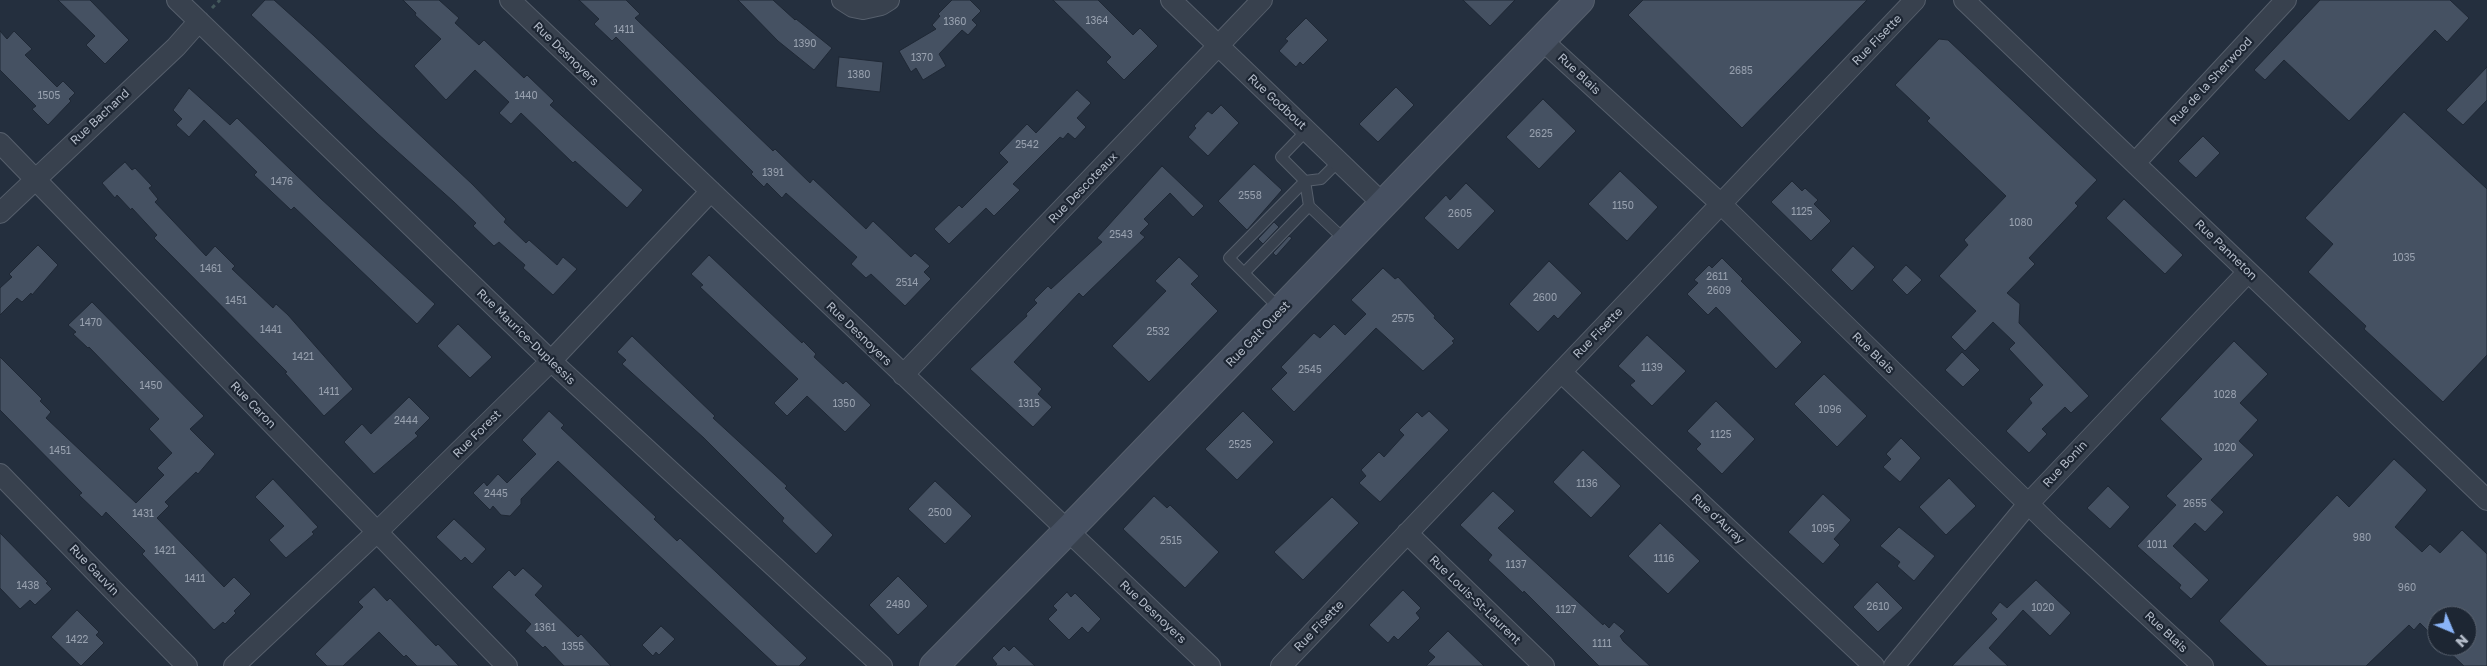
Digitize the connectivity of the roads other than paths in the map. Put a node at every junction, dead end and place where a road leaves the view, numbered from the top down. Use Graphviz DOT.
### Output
graph roads {
  1 [pos="177,0"];
  2 [pos="510,0"];
  3 [pos="842,0"];
  4 [pos="889,0"];
  5 [pos="1171,0"];
  6 [pos="1262,0"];
  7 [pos="1580,0"];
  8 [pos="1915,0"];
  9 [pos="1964,0"];
  10 [pos="2286,0"];
  11 [pos="199,21"];
  12 [pos="1542,40"];
  13 [pos="1218,47"];
  14 [pos="1307,130"];
  15 [pos="0,143"];
  16 [pos="1339,161"];
  17 [pos="2135,163"];
  18 [pos="34,179"];
  19 [pos="1304,181"];
  20 [pos="711,192"];
  21 [pos="1384,204"];
  22 [pos="1721,204"];
  23 [pos="1308,206"];
  24 [pos="0,213"];
  25 [pos="1347,242"];
  26 [pos="2248,272"];
  27 [pos="1244,273"];
  28 [pos="1281,310"];
  29 [pos="550,361"];
  30 [pos="1561,372"];
  31 [pos="903,375"];
  32 [pos="0,474"];
  33 [pos="2487,500"];
  34 [pos="2028,504"];
  35 [pos="377,532"];
  36 [pos="1067,532"];
  37 [pos="1407,533"];
  38 [pos="187,666"];
  39 [pos="234,666"];
  40 [pos="507,666"];
  41 [pos="882,666"];
  42 [pos="934,666"];
  43 [pos="1210,666"];
  44 [pos="1281,666"];
  45 [pos="1544,666"];
  46 [pos="1874,666"];
  47 [pos="1894,666"];
  48 [pos="2203,666"];
  1 -- 11 [label="street, Rue Maurice-Duplessis"];
  2 -- 20 [label="street, Rue Desnoyers"];
  3 -- 4 [label="street"];
  5 -- 13 [label="street, Rue Godbout"];
  6 -- 13 [label="street, Rue Descoteaux"];
  7 -- 12 [label="street, Rue Galt Ouest"];
  8 -- 22 [label="street, Rue Fisette"];
  9 -- 17 [label="street, Rue Panneton"];
  10 -- 17 [label="street, Rue de la Sherwood"];
  11 -- 18 [label="street, Rue Bachand"];
  11 -- 29 [label="street, Rue Maurice-Duplessis"];
  12 -- 21 [label="street, Rue Galt Ouest"];
  12 -- 22 [label="street, Rue Blais"];
  13 -- 14 [label="street, Rue Godbout"];
  13 -- 31 [label="street, Rue Descoteaux"];
  14 -- 16 [label="street, Rue Godbout"];
  14 -- 19 [label="lane"];
  15 -- 18 [label="street, Rue Caron"];
  16 -- 19 [label="lane"];
  16 -- 21 [label="street, Rue Godbout"];
  17 -- 26 [label="street, Rue Panneton"];
  18 -- 24 [label="street, Rue Bachand"];
  18 -- 35 [label="street, Rue Caron"];
  19 -- 23 [label="lane"];
  19 -- 27 [label="lane"];
  20 -- 29 [label="street, Rue Forest"];
  20 -- 31 [label="street, Rue Desnoyers"];
  21 -- 25 [label="street, Rue Galt Ouest"];
  22 -- 30 [label="street, Rue Fisette"];
  22 -- 34 [label="street, Rue Blais"];
  23 -- 25 [label="lane"];
  23 -- 27 [label="lane"];
  25 -- 28 [label="street, Rue Galt Ouest"];
  26 -- 33 [label="street, Rue Panneton"];
  26 -- 34 [label="street, Rue Bonin"];
  27 -- 28 [label="lane"];
  28 -- 36 [label="street, Rue Galt Ouest"];
  29 -- 35 [label="street, Rue Forest"];
  29 -- 41 [label="street, Rue Maurice-Duplessis"];
  30 -- 37 [label="street, Rue Fisette"];
  30 -- 46 [label="street, Rue d'Auray"];
  31 -- 36 [label="street, Rue Desnoyers"];
  32 -- 38 [label="street, Rue Gauvin"];
  34 -- 47 [label="street, Rue Bonin"];
  34 -- 48 [label="street, Rue Blais"];
  35 -- 39 [label="street, Rue Forest"];
  35 -- 40 [label="street, Rue Caron"];
  36 -- 42 [label="street, Rue Galt Ouest"];
  36 -- 43 [label="street, Rue Desnoyers"];
  37 -- 44 [label="street, Rue Fisette"];
  37 -- 45 [label="street, Rue Louis-St-Laurent"];
}
